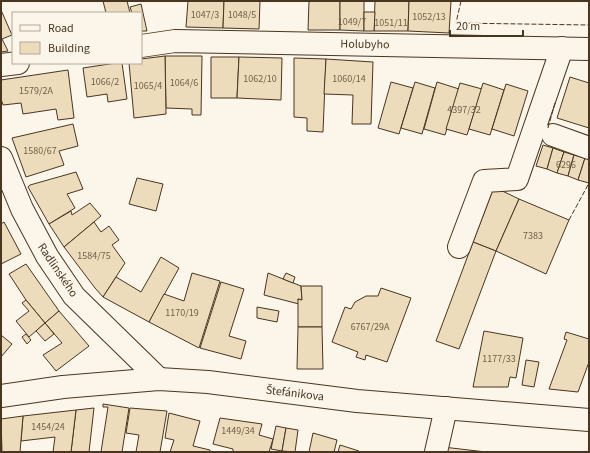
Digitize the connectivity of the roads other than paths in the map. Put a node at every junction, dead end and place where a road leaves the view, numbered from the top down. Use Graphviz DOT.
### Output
graph roads {
  1 [pos="142,46"];
  2 [pos="562,48"];
  3 [pos="589,49"];
  4 [pos="12,64"];
  5 [pos="1,65"];
  6 [pos="553,135"];
  7 [pos="589,148"];
  8 [pos="1,158"];
  9 [pos="459,247"];
  10 [pos="159,379"];
  11 [pos="1,395"];
  12 [pos="446,408"];
  13 [pos="589,420"];
  14 [pos="436,452"];
  1 -- 2 [label="street, Holubyho"];
  2 -- 3 [label="street, Holubyho"];
  2 -- 9 [label="street"];
  4 -- 5 [label="street"];
  6 -- 7 [label="street"];
  8 -- 10 [label="street, Radlinského"];
  10 -- 11 [label="street, Štefánikova"];
  10 -- 12 [label="street, Štefánikova"];
  12 -- 13 [label="street, Štefánikova"];
  12 -- 14 [label="street"];
}
